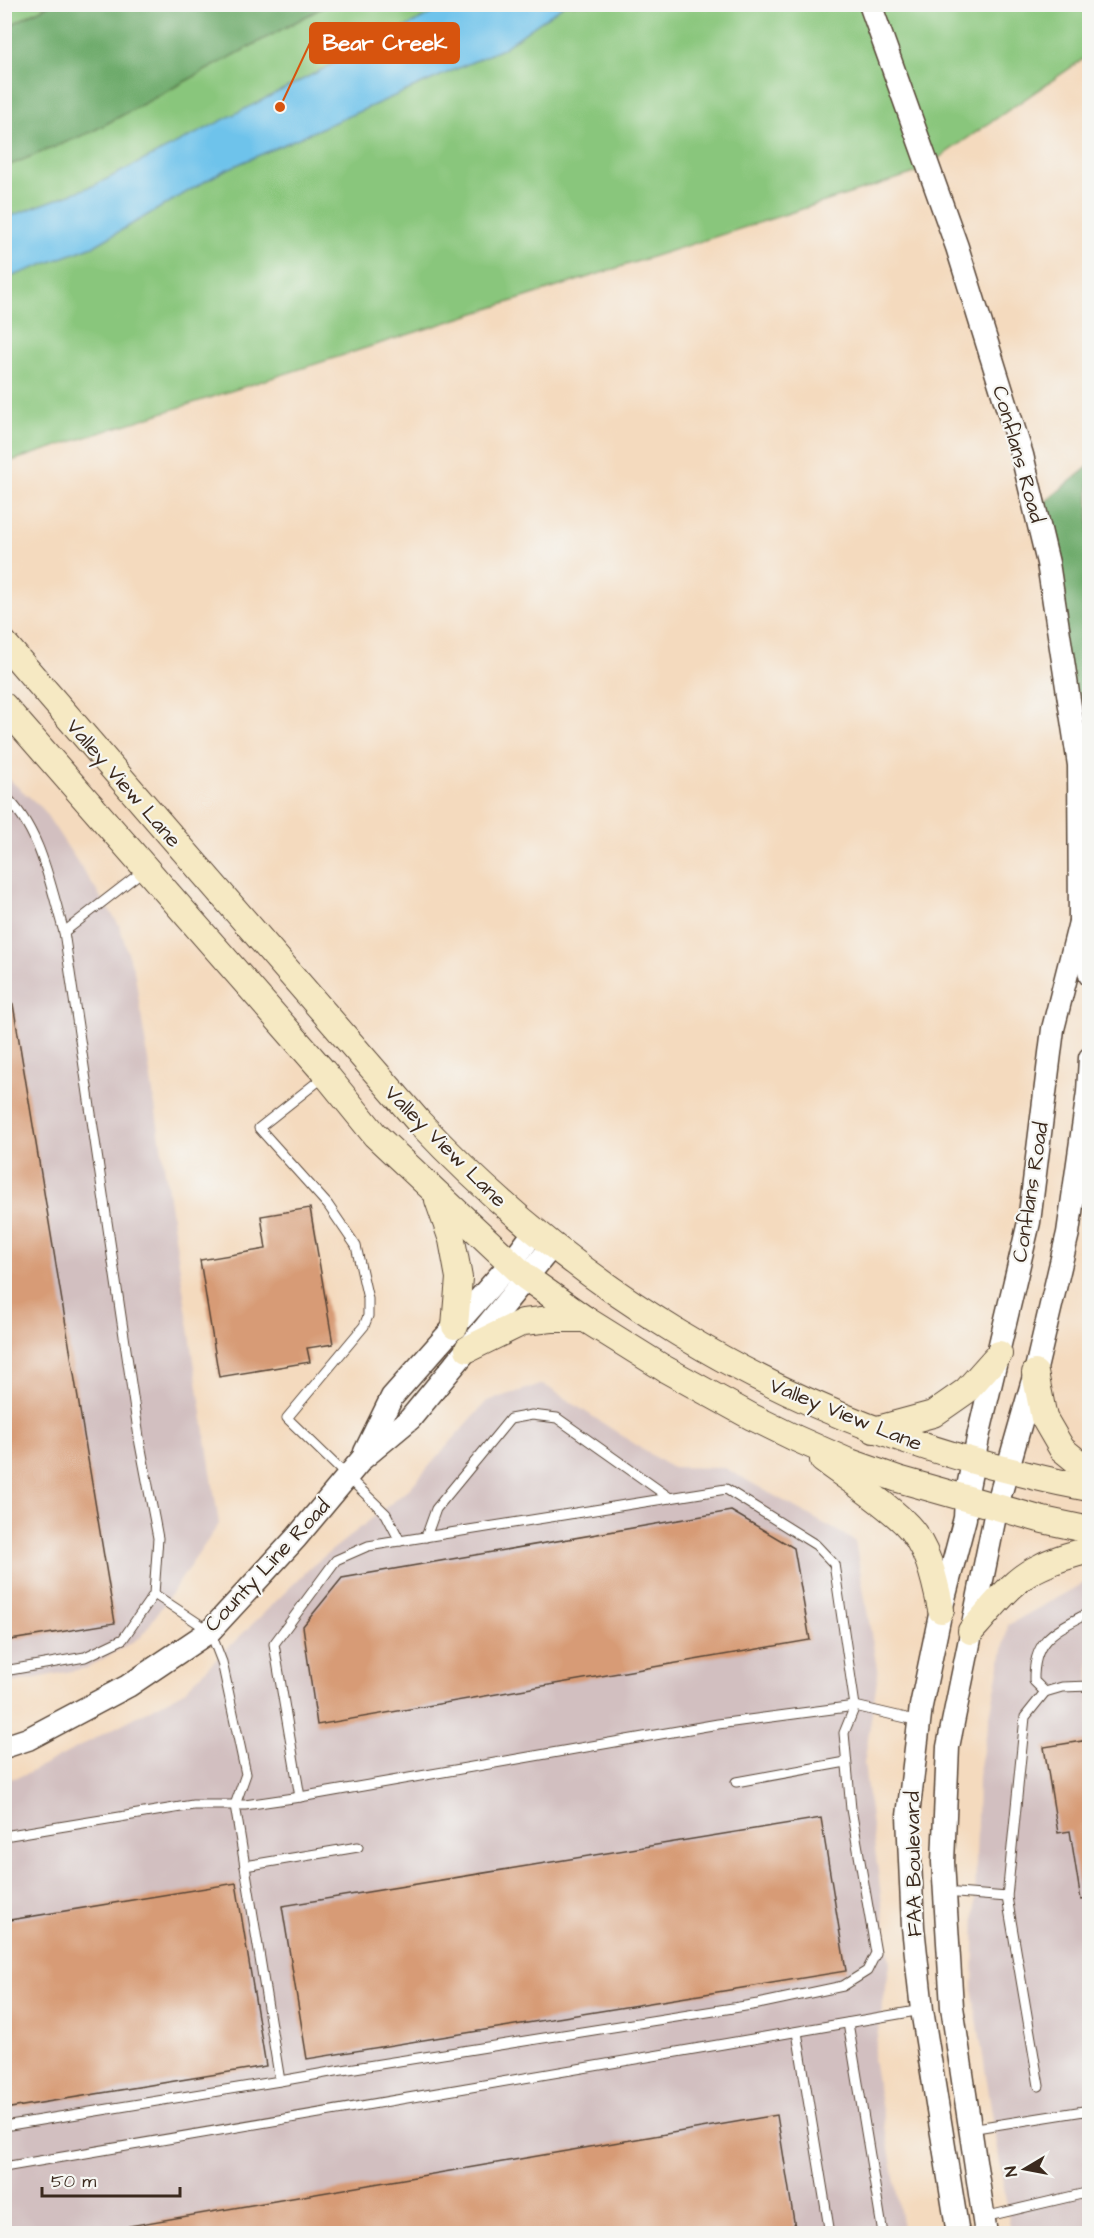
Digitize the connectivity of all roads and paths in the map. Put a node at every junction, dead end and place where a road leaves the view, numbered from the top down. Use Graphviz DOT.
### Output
graph roads {
  1 [pos="870,4"];
  2 [pos="4,643"];
  3 [pos="4,706"];
  4 [pos="4,795"];
  5 [pos="173,840"];
  6 [pos="146,868"];
  7 [pos="1080,922"];
  8 [pos="63,932"];
  9 [pos="1089,975"];
  10 [pos="1089,1058"];
  11 [pos="326,1074"];
  12 [pos="435,1194"];
  13 [pos="544,1238"];
  14 [pos="519,1270"];
  15 [pos="585,1319"];
  16 [pos="455,1326"];
  17 [pos="468,1349"];
  18 [pos="999,1354"];
  19 [pos="1035,1373"];
  20 [pos="874,1430"];
  21 [pos="795,1438"];
  22 [pos="362,1459"];
  23 [pos="974,1461"];
  24 [pos="1008,1470"];
  25 [pos="1089,1472"];
  26 [pos="347,1476"];
  27 [pos="1089,1488"];
  28 [pos="966,1497"];
  29 [pos="670,1498"];
  30 [pos="997,1506"];
  31 [pos="1089,1530"];
  32 [pos="426,1537"];
  33 [pos="400,1541"];
  34 [pos="1089,1550"];
  35 [pos="154,1594"];
  36 [pos="941,1610"];
  37 [pos="1089,1612"];
  38 [pos="210,1631"];
  39 [pos="971,1631"];
  40 [pos="4,1671"];
  41 [pos="1089,1686"];
  42 [pos="1045,1692"];
  43 [pos="855,1706"];
  44 [pos="919,1721"];
  45 [pos="4,1747"];
  46 [pos="846,1762"];
  47 [pos="736,1782"];
  48 [pos="300,1797"];
  49 [pos="235,1805"];
  50 [pos="4,1836"];
  51 [pos="358,1847"];
  52 [pos="245,1866"];
  53 [pos="945,1892"];
  54 [pos="1007,1897"];
  55 [pos="922,2010"];
  56 [pos="848,2023"];
  57 [pos="797,2032"];
  58 [pos="280,2081"];
  59 [pos="1039,2086"];
  60 [pos="1089,2110"];
  61 [pos="4,2126"];
  62 [pos="970,2129"];
  63 [pos="4,2167"];
  64 [pos="1089,2195"];
  65 [pos="984,2225"];
  66 [pos="957,2228"];
  67 [pos="830,2234"];
  68 [pos="883,2234"];
  1 -- 7 [label="street, Conflans Road"];
  2 -- 5 [label="main road, Valley View Lane"];
  3 -- 6 [label="main road, Valley View Lane"];
  4 -- 8 [label="lane"];
  5 -- 6 [label="main road"];
  5 -- 13 [label="main road, Valley View Lane"];
  6 -- 8 [label="lane"];
  6 -- 11 [label="main road, Valley View Lane"];
  7 -- 9 [label="street, Conflans Road"];
  7 -- 18 [label="street, Conflans Road"];
  8 -- 35 [label="lane"];
  10 -- 19 [label="street, Conflans Road"];
  11 -- 12 [label="main road, Valley View Lane"];
  11 -- 26 [label="lane"];
  12 -- 14 [label="main road, Valley View Lane"];
  12 -- 16 [label="main road"];
  13 -- 14 [label="street, County Line Road"];
  13 -- 20 [label="main road, Valley View Lane"];
  14 -- 15 [label="main road, Valley View Lane"];
  14 -- 16 [label="street, County Line Road"];
  14 -- 17 [label="street, County Line Road"];
  15 -- 17 [label="main road"];
  15 -- 21 [label="main road, Valley View Lane"];
  16 -- 22 [label="street, County Line Road"];
  17 -- 22 [label="street, County Line Road"];
  18 -- 20 [label="main road"];
  18 -- 23 [label="street, Conflans Road"];
  19 -- 24 [label="street, Conflans Road"];
  19 -- 25 [label="main road"];
  20 -- 23 [label="main road, Valley View Lane"];
  21 -- 28 [label="main road, Valley View Lane"];
  21 -- 36 [label="main road"];
  22 -- 26 [label="street, County Line Road"];
  23 -- 24 [label="main road, Valley View Lane"];
  23 -- 28 [label="street, FAA Boulevard"];
  24 -- 27 [label="main road, Valley View Lane"];
  24 -- 30 [label="street, FAA Boulevard"];
  26 -- 33 [label="lane"];
  26 -- 38 [label="street, County Line Road"];
  28 -- 30 [label="main road, Valley View Lane"];
  28 -- 36 [label="street, FAA Boulevard"];
  29 -- 32 [label="lane"];
  29 -- 32 [label="lane"];
  29 -- 43 [label="lane"];
  30 -- 31 [label="main road, Valley View Lane"];
  30 -- 39 [label="street, FAA Boulevard"];
  32 -- 33 [label="lane"];
  33 -- 48 [label="lane"];
  34 -- 39 [label="main road"];
  35 -- 38 [label="lane"];
  35 -- 40 [label="lane"];
  36 -- 44 [label="street, FAA Boulevard"];
  37 -- 42 [label="lane"];
  38 -- 45 [label="street, County Line Road"];
  38 -- 49 [label="lane"];
  39 -- 53 [label="street, FAA Boulevard"];
  41 -- 42 [label="lane"];
  42 -- 54 [label="lane"];
  43 -- 44 [label="lane"];
  43 -- 46 [label="lane"];
  43 -- 48 [label="lane"];
  44 -- 55 [label="street, FAA Boulevard"];
  46 -- 47 [label="lane"];
  46 -- 58 [label="lane"];
  48 -- 49 [label="lane"];
  49 -- 50 [label="lane"];
  49 -- 52 [label="lane"];
  51 -- 52 [label="lane"];
  52 -- 58 [label="lane"];
  53 -- 54 [label="lane"];
  53 -- 62 [label="street, FAA Boulevard"];
  54 -- 59 [label="lane"];
  55 -- 56 [label="lane"];
  55 -- 66 [label="street, FAA Boulevard"];
  56 -- 57 [label="lane"];
  56 -- 68 [label="lane"];
  57 -- 63 [label="lane"];
  57 -- 67 [label="lane"];
  58 -- 61 [label="lane"];
  60 -- 62 [label="lane"];
  62 -- 65 [label="street, FAA Boulevard"];
  64 -- 65 [label="lane"];
  65 -- 66 [label="street"];
}
